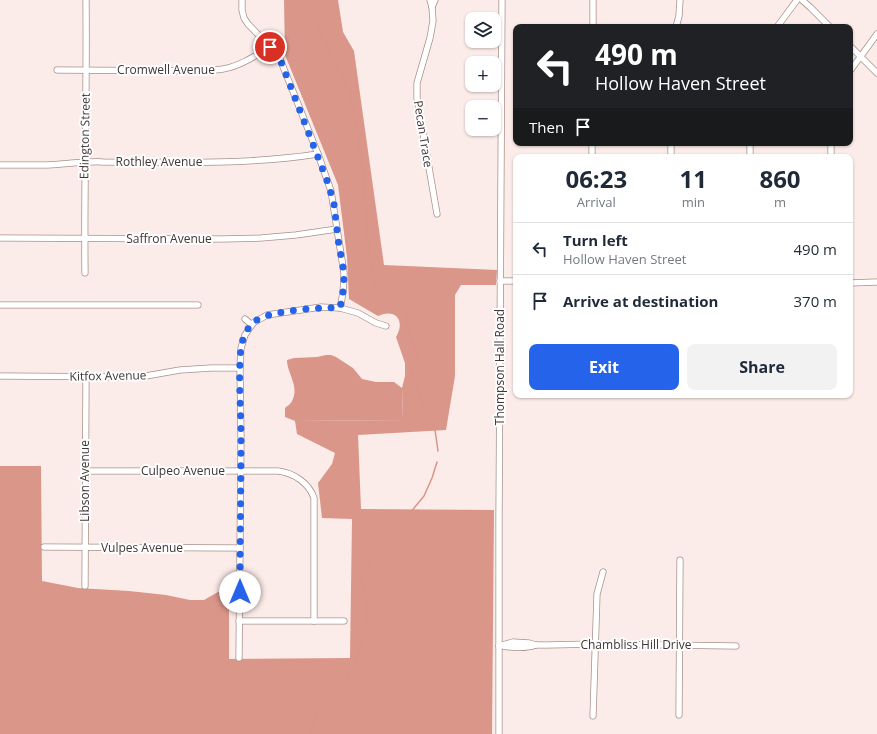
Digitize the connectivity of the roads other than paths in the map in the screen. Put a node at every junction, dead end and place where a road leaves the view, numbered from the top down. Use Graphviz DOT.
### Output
graph roads {
  1 [pos="86,0"];
  2 [pos="242,0"];
  3 [pos="430,0"];
  4 [pos="435,0"];
  5 [pos="502,0"];
  6 [pos="593,0"];
  7 [pos="680,0"];
  8 [pos="797,0"];
  9 [pos="802,0"];
  10 [pos="432,7"];
  11 [pos="593,24"];
  12 [pos="677,24"];
  13 [pos="779,24"];
  14 [pos="827,24"];
  15 [pos="877,34"];
  16 [pos="270,47"];
  17 [pos="853,49"];
  18 [pos="861,56"];
  19 [pos="853,67"];
  20 [pos="57,70"];
  21 [pos="87,70"];
  22 [pos="877,72"];
  23 [pos="318,154"];
  24 [pos="85,161"];
  25 [pos="0,164"];
  26 [pos="436,214"];
  27 [pos="337,229"];
  28 [pos="0,238"];
  29 [pos="85,238"];
  30 [pos="86,272"];
  31 [pos="500,281"];
  32 [pos="513,281"];
  33 [pos="877,282"];
  34 [pos="853,283"];
  35 [pos="0,305"];
  36 [pos="198,305"];
  37 [pos="340,308"];
  38 [pos="245,318"];
  39 [pos="252,325"];
  40 [pos="386,326"];
  41 [pos="240,368"];
  42 [pos="0,376"];
  43 [pos="86,377"];
  44 [pos="86,471"];
  45 [pos="240,472"];
  46 [pos="44,547"];
  47 [pos="86,547"];
  48 [pos="240,548"];
  49 [pos="680,560"];
  50 [pos="603,572"];
  51 [pos="85,586"];
  52 [pos="239,621"];
  53 [pos="314,621"];
  54 [pos="344,621"];
  55 [pos="595,644"];
  56 [pos="679,645"];
  57 [pos="499,646"];
  58 [pos="736,646"];
  59 [pos="239,658"];
  60 [pos="679,715"];
  61 [pos="593,716"];
  62 [pos="499,734"];
  1 -- 21 [label="street, Edington Street"];
  2 -- 16 [label="street"];
  3 -- 10 [label="street, Pecan Trace"];
  4 -- 10 [label="street, Pecan Trace"];
  5 -- 31 [label="street, Thompson Hall Road"];
  6 -- 11 [label="street"];
  7 -- 12 [label="street"];
  8 -- 13 [label="street"];
  9 -- 14 [label="street"];
  10 -- 26 [label="street, Pecan Trace"];
  15 -- 18 [label="street"];
  16 -- 21 [label="street, Cromwell Avenue"];
  16 -- 23 [label="street"];
  17 -- 18 [label="street"];
  18 -- 19 [label="street"];
  18 -- 22 [label="street"];
  20 -- 21 [label="street, Cromwell Avenue"];
  21 -- 24 [label="street, Edington Street"];
  23 -- 24 [label="street, Rothley Avenue"];
  23 -- 27 [label="street"];
  24 -- 25 [label="street, Rothley Avenue"];
  24 -- 29 [label="street, Edington Street"];
  27 -- 29 [label="street, Saffron Avenue"];
  27 -- 37 [label="street"];
  28 -- 29 [label="street, Saffron Avenue"];
  29 -- 30 [label="street, Edington Street"];
  31 -- 32 [label="street"];
  31 -- 57 [label="street, Thompson Hall Road"];
  33 -- 34 [label="street"];
  35 -- 36 [label="street"];
  37 -- 39 [label="street"];
  37 -- 40 [label="street"];
  38 -- 39 [label="street"];
  39 -- 41 [label="street"];
  41 -- 43 [label="street, Kitfox Avenue"];
  41 -- 45 [label="street"];
  42 -- 43 [label="street, Kitfox Avenue"];
  43 -- 44 [label="street, Libson Avenue"];
  44 -- 45 [label="street, Culpeo Avenue"];
  44 -- 47 [label="street, Libson Avenue"];
  45 -- 48 [label="street"];
  45 -- 53 [label="street, Culpeo Avenue"];
  46 -- 47 [label="street, Vulpes Avenue"];
  47 -- 48 [label="street, Vulpes Avenue"];
  47 -- 51 [label="street, Libson Avenue"];
  48 -- 52 [label="street"];
  49 -- 56 [label="street"];
  50 -- 55 [label="street"];
  52 -- 53 [label="street"];
  52 -- 59 [label="street"];
  53 -- 54 [label="street"];
  55 -- 56 [label="street, Chambliss Hill Drive"];
  55 -- 57 [label="street, Chambliss Hill Drive"];
  55 -- 61 [label="street"];
  56 -- 58 [label="street, Chambliss Hill Drive"];
  56 -- 60 [label="street"];
  57 -- 62 [label="street, Thompson Hall Road"];
}
